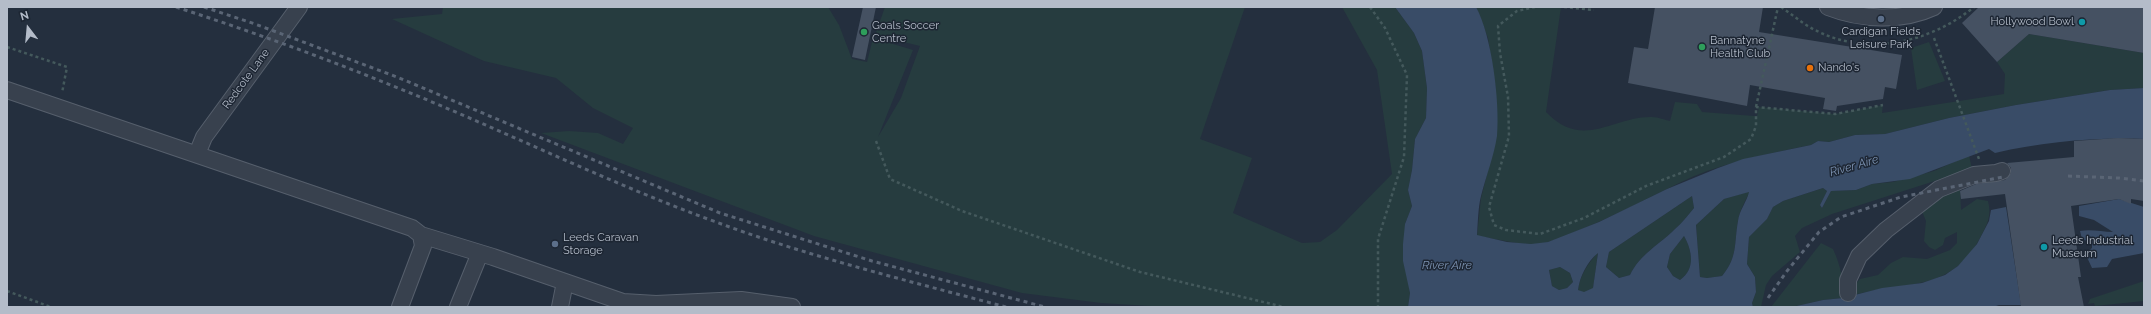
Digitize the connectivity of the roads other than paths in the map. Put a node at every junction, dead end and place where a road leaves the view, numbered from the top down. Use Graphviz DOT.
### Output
graph roads {
  1 [pos="299,7"];
  2 [pos="1828,7"];
  3 [pos="1934,7"];
  4 [pos="7,90"];
  5 [pos="197,154"];
  6 [pos="2002,170"];
  7 [pos="421,235"];
  8 [pos="480,253"];
  9 [pos="565,282"];
  10 [pos="1848,293"];
  11 [pos="656,306"];
  12 [pos="400,307"];
  13 [pos="458,307"];
  14 [pos="560,307"];
  15 [pos="792,307"];
  1 -- 5 [label="street, Redcote Lane"];
  2 -- 3 [label="street"];
  4 -- 5 [label="street"];
  5 -- 7 [label="street"];
  6 -- 10 [label="street"];
  7 -- 8 [label="street"];
  7 -- 12 [label="street"];
  8 -- 9 [label="street"];
  8 -- 13 [label="street"];
  9 -- 11 [label="street"];
  9 -- 14 [label="street"];
  11 -- 15 [label="street"];
}
